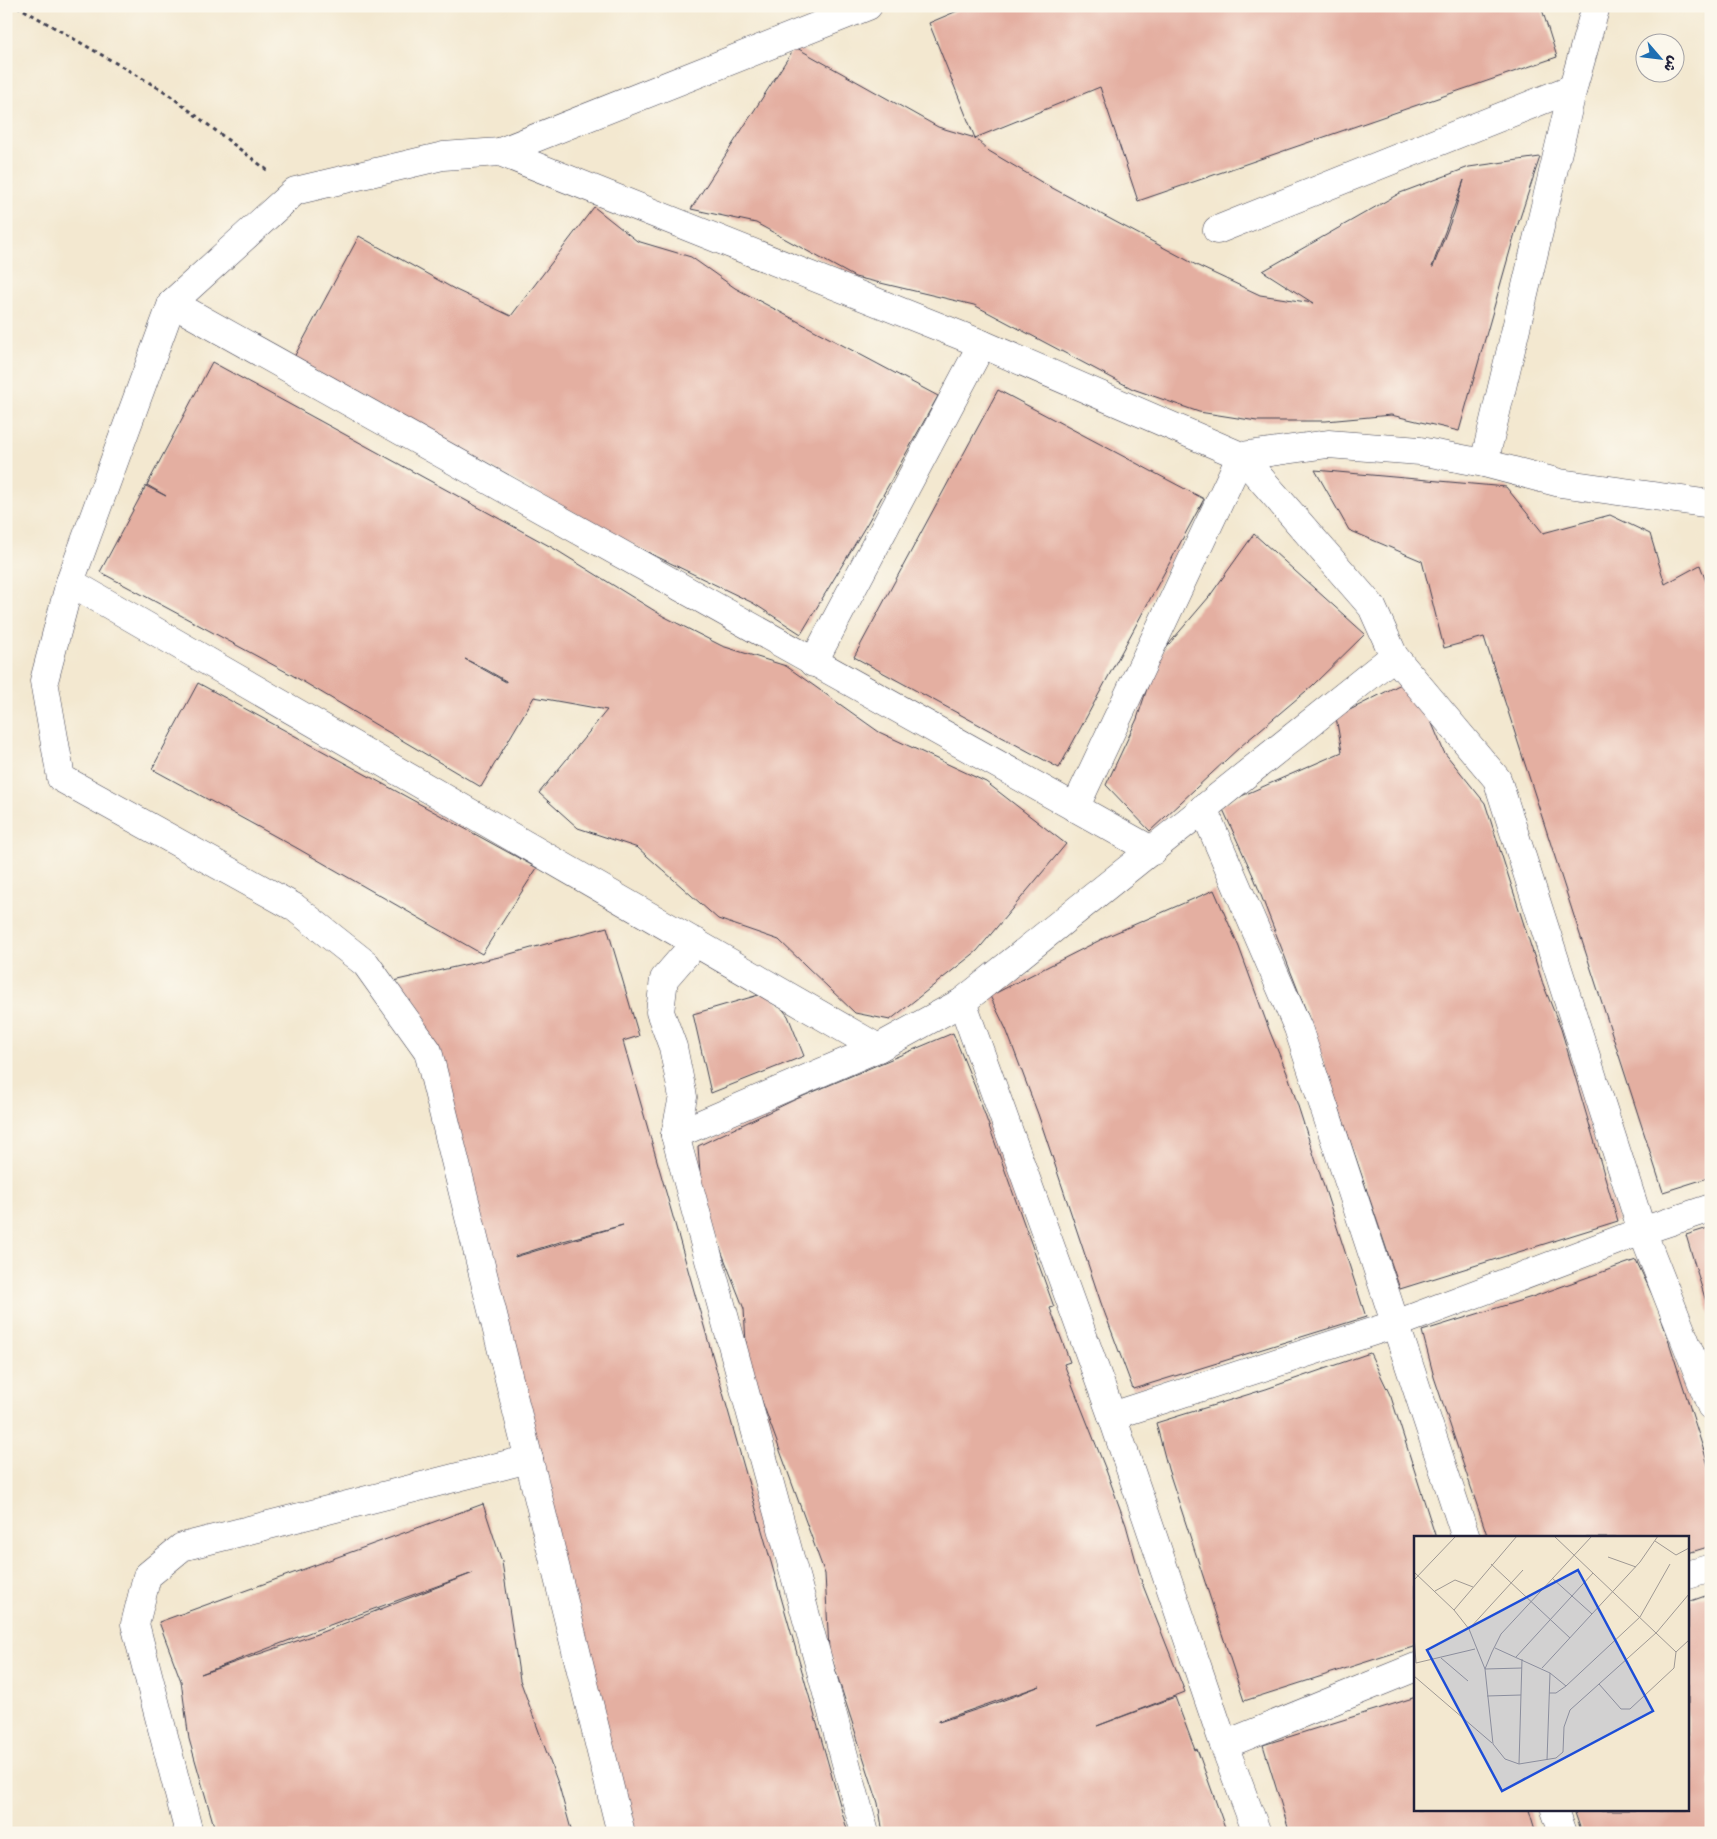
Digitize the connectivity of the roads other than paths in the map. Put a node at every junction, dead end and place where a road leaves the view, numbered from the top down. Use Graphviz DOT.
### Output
graph roads {
  1 [pos="868,6"];
  2 [pos="1596,6"];
  3 [pos="1572,88"];
  4 [pos="500,152"];
  5 [pos="1217,230"];
  6 [pos="172,303"];
  7 [pos="982,344"];
  8 [pos="1241,456"];
  9 [pos="1484,463"];
  10 [pos="1710,508"];
  11 [pos="70,582"];
  12 [pos="1394,656"];
  13 [pos="813,663"];
  14 [pos="1075,808"];
  15 [pos="1203,808"];
  16 [pos="1153,851"];
  17 [pos="696,942"];
  18 [pos="962,1002"];
  19 [pos="878,1048"];
  20 [pos="675,1135"];
  21 [pos="1711,1208"];
  22 [pos="1642,1231"];
  23 [pos="1396,1324"];
  24 [pos="1711,1406"];
  25 [pos="1112,1416"];
  26 [pos="529,1459"];
  27 [pos="1465,1536"];
  28 [pos="1711,1568"];
  29 [pos="1690,1573"];
  30 [pos="1414,1668"];
  31 [pos="1224,1746"];
  32 [pos="1557,1812"];
  33 [pos="188,1833"];
  34 [pos="621,1833"];
  35 [pos="866,1833"];
  36 [pos="1257,1833"];
  37 [pos="1563,1833"];
  1 -- 4 [label="street"];
  2 -- 3 [label="street"];
  3 -- 5 [label="street"];
  3 -- 9 [label="street"];
  4 -- 6 [label="street"];
  4 -- 7 [label="street"];
  6 -- 11 [label="street"];
  6 -- 13 [label="street"];
  7 -- 8 [label="street"];
  7 -- 13 [label="street"];
  8 -- 9 [label="street"];
  8 -- 12 [label="street"];
  8 -- 14 [label="street"];
  9 -- 10 [label="street"];
  11 -- 17 [label="street"];
  11 -- 26 [label="street"];
  12 -- 15 [label="street"];
  12 -- 22 [label="street"];
  13 -- 14 [label="street"];
  14 -- 16 [label="street"];
  15 -- 16 [label="street"];
  15 -- 23 [label="street"];
  16 -- 18 [label="street"];
  17 -- 19 [label="street"];
  17 -- 20 [label="street"];
  18 -- 19 [label="street"];
  18 -- 25 [label="street"];
  19 -- 20 [label="street"];
  20 -- 35 [label="street"];
  21 -- 22 [label="street"];
  22 -- 23 [label="street"];
  22 -- 24 [label="street"];
  23 -- 25 [label="street"];
  23 -- 27 [label="street"];
  25 -- 31 [label="street"];
  26 -- 33 [label="street"];
  26 -- 34 [label="street"];
  28 -- 29 [label="street"];
  30 -- 31 [label="street"];
  31 -- 36 [label="street"];
  32 -- 37 [label="street"];
}
